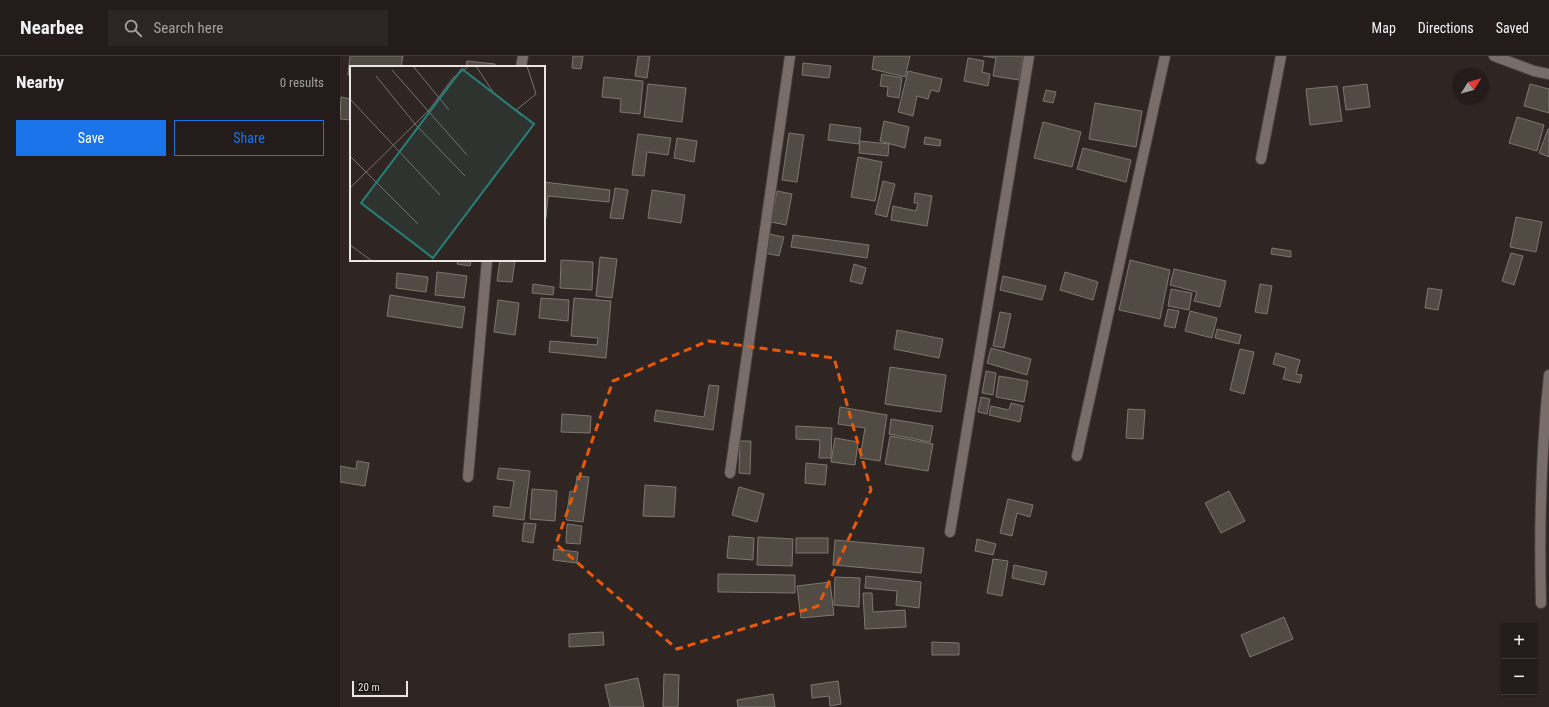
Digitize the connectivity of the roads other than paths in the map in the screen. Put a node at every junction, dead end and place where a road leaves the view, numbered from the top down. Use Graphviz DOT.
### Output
graph roads {
  1 [pos="523,56"];
  2 [pos="790,56"];
  3 [pos="1029,56"];
  4 [pos="1165,56"];
  5 [pos="1281,56"];
  6 [pos="1494,56"];
  7 [pos="521,66"];
  8 [pos="1549,74"];
  9 [pos="1261,159"];
  10 [pos="487,261"];
  11 [pos="1549,375"];
  12 [pos="1077,456"];
  13 [pos="730,473"];
  14 [pos="468,477"];
  15 [pos="950,532"];
  16 [pos="1544,544"];
  17 [pos="1541,603"];
  1 -- 7 [label="street"];
  2 -- 13 [label="street"];
  3 -- 15 [label="street"];
  4 -- 12 [label="street"];
  5 -- 9 [label="street"];
  6 -- 8 [label="street"];
  10 -- 14 [label="street"];
  11 -- 16 [label="street"];
  16 -- 17 [label="street"];
}
